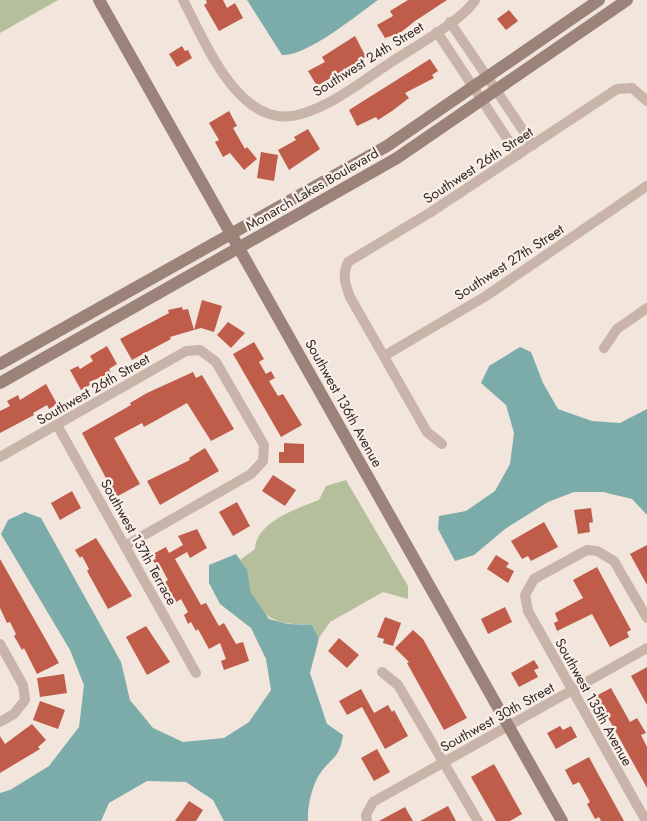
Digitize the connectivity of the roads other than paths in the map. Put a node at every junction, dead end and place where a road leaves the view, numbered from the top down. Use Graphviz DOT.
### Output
graph roads {
  1 [pos="99,0"];
  2 [pos="183,0"];
  3 [pos="475,0"];
  4 [pos="599,0"];
  5 [pos="627,0"];
  6 [pos="450,22"];
  7 [pos="437,32"];
  8 [pos="487,77"];
  9 [pos="473,86"];
  10 [pos="496,90"];
  11 [pos="482,100"];
  12 [pos="647,101"];
  13 [pos="533,145"];
  14 [pos="518,155"];
  15 [pos="647,186"];
  16 [pos="231,234"];
  17 [pos="239,248"];
  18 [pos="647,308"];
  19 [pos="604,348"];
  20 [pos="384,356"];
  21 [pos="0,364"];
  22 [pos="0,383"];
  23 [pos="57,426"];
  24 [pos="442,444"];
  25 [pos="0,457"];
  26 [pos="125,546"];
  27 [pos="647,618"];
  28 [pos="0,644"];
  29 [pos="647,648"];
  30 [pos="382,672"];
  31 [pos="196,673"];
  32 [pos="572,692"];
  33 [pos="0,722"];
  34 [pos="509,725"];
  35 [pos="445,762"];
  36 [pos="367,818"];
  37 [pos="478,821"];
  38 [pos="562,821"];
  39 [pos="646,821"];
  1 -- 16 [label="street, Southwest 136th Avenue"];
  2 -- 7 [label="street, Southwest 24th Street"];
  3 -- 6 [label="street, Southwest 24th Street"];
  4 -- 8 [label="street, Monarch Lakes Boulevard"];
  5 -- 10 [label="street, Monarch Lakes Boulevard"];
  6 -- 7 [label="street, Southwest 24th Street"];
  6 -- 8 [label="street"];
  7 -- 9 [label="street"];
  8 -- 9 [label="street, Monarch Lakes Boulevard"];
  8 -- 10 [label="street"];
  9 -- 11 [label="street"];
  9 -- 16 [label="street, Monarch Lakes Boulevard"];
  10 -- 11 [label="street, Monarch Lakes Boulevard"];
  10 -- 13 [label="street"];
  11 -- 14 [label="street"];
  11 -- 17 [label="street, Monarch Lakes Boulevard"];
  12 -- 13 [label="street, Southwest 26th Street"];
  13 -- 14 [label="street, Southwest 26th Street"];
  14 -- 20 [label="street, Southwest 26th Street"];
  15 -- 20 [label="street, Southwest 27th Street"];
  16 -- 17 [label="street, Southwest 136th Avenue"];
  16 -- 21 [label="street, Monarch Lakes Boulevard"];
  17 -- 22 [label="street, Monarch Lakes Boulevard"];
  17 -- 34 [label="street, Southwest 136th Avenue"];
  18 -- 19 [label="street"];
  20 -- 24 [label="street"];
  23 -- 25 [label="street, Southwest 26th Street"];
  23 -- 26 [label="street, Southwest 137th Terrace"];
  23 -- 26 [label="street, Southwest 26th Street"];
  26 -- 31 [label="street, Southwest 137th Terrace"];
  27 -- 32 [label="street, Southwest 135th Avenue"];
  28 -- 33 [label="street"];
  29 -- 32 [label="street, Southwest 30th Street"];
  30 -- 35 [label="street"];
  32 -- 34 [label="street, Southwest 30th Street"];
  32 -- 39 [label="street, Southwest 135th Avenue"];
  34 -- 35 [label="street, Southwest 30th Street"];
  34 -- 38 [label="street, Southwest 136th Avenue"];
  35 -- 36 [label="street, Southwest 30th Street"];
  35 -- 37 [label="street"];
}
